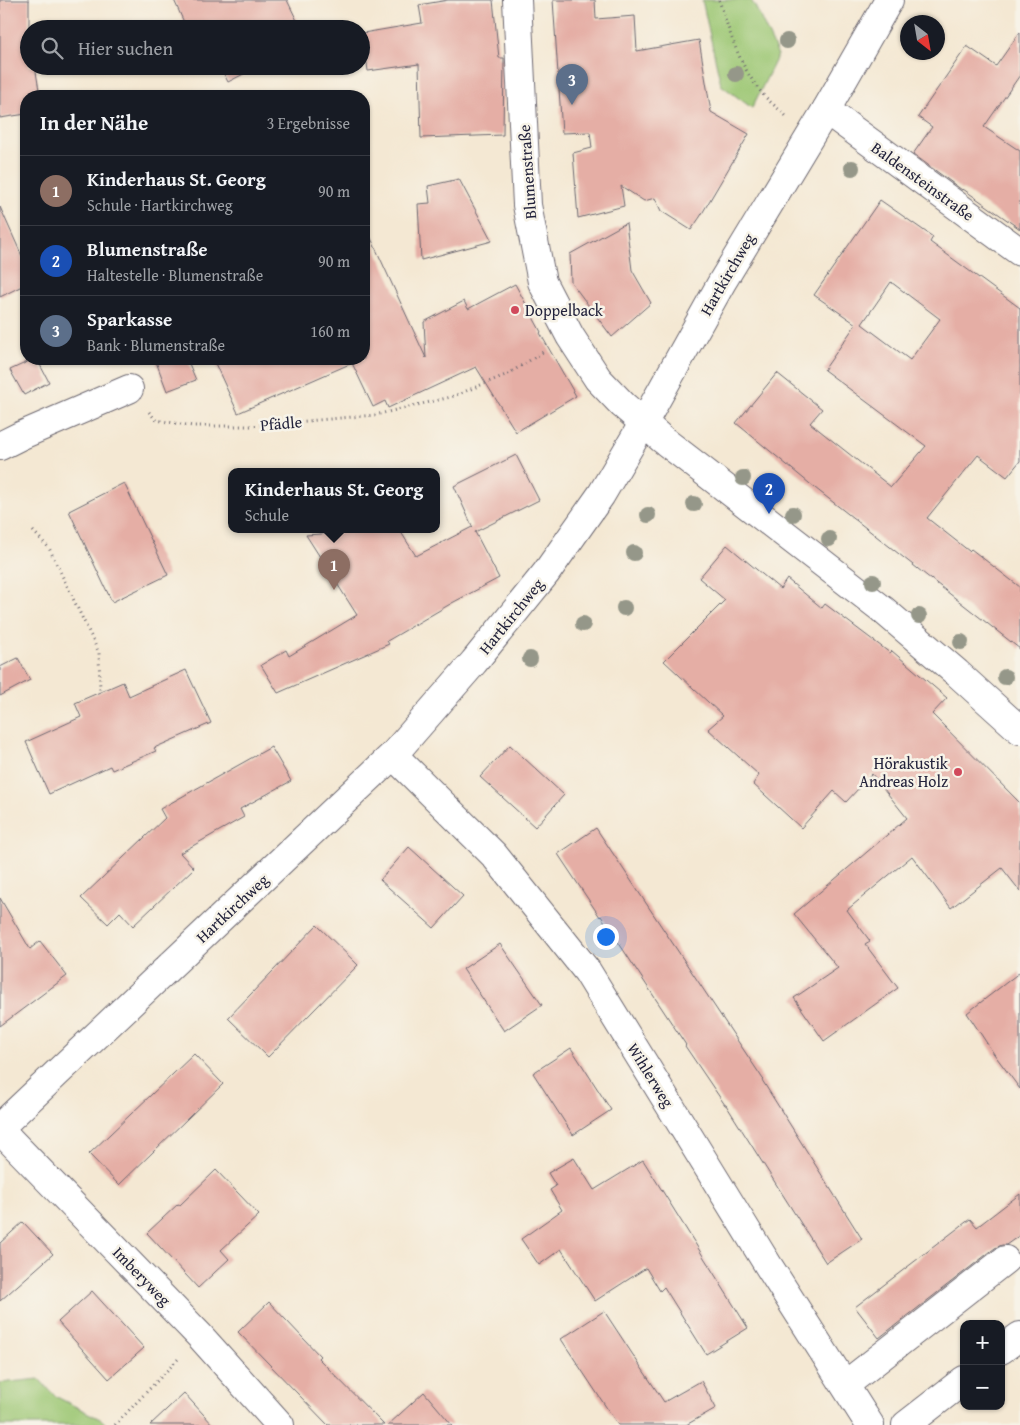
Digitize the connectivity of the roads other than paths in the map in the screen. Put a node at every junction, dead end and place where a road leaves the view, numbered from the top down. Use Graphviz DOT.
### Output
graph roads {
  1 [pos="517,0"];
  2 [pos="889,0"];
  3 [pos="826,110"];
  4 [pos="1020,252"];
  5 [pos="129,389"];
  6 [pos="644,422"];
  7 [pos="0,446"];
  8 [pos="1020,730"];
  9 [pos="393,756"];
  10 [pos="0,1128"];
  11 [pos="1006,1260"];
  12 [pos="1020,1336"];
  13 [pos="1005,1347"];
  14 [pos="960,1383"];
  15 [pos="845,1385"];
  16 [pos="280,1425"];
  17 [pos="870,1425"];
  18 [pos="906,1425"];
  1 -- 6 [label="street, Blumenstraße"];
  2 -- 3 [label="street, Hartkirchweg"];
  3 -- 4 [label="street, Baldensteinstraße"];
  3 -- 6 [label="street, Hartkirchweg"];
  5 -- 7 [label="street"];
  6 -- 8 [label="street, Blumenstraße"];
  6 -- 9 [label="street, Hartkirchweg"];
  9 -- 10 [label="street, Hartkirchweg"];
  9 -- 15 [label="street, Wihlerweg"];
  10 -- 16 [label="street, Imberyweg"];
  11 -- 15 [label="street"];
  12 -- 13 [label="street"];
  14 -- 18 [label="street"];
  15 -- 17 [label="street, Wihlerweg"];
}
